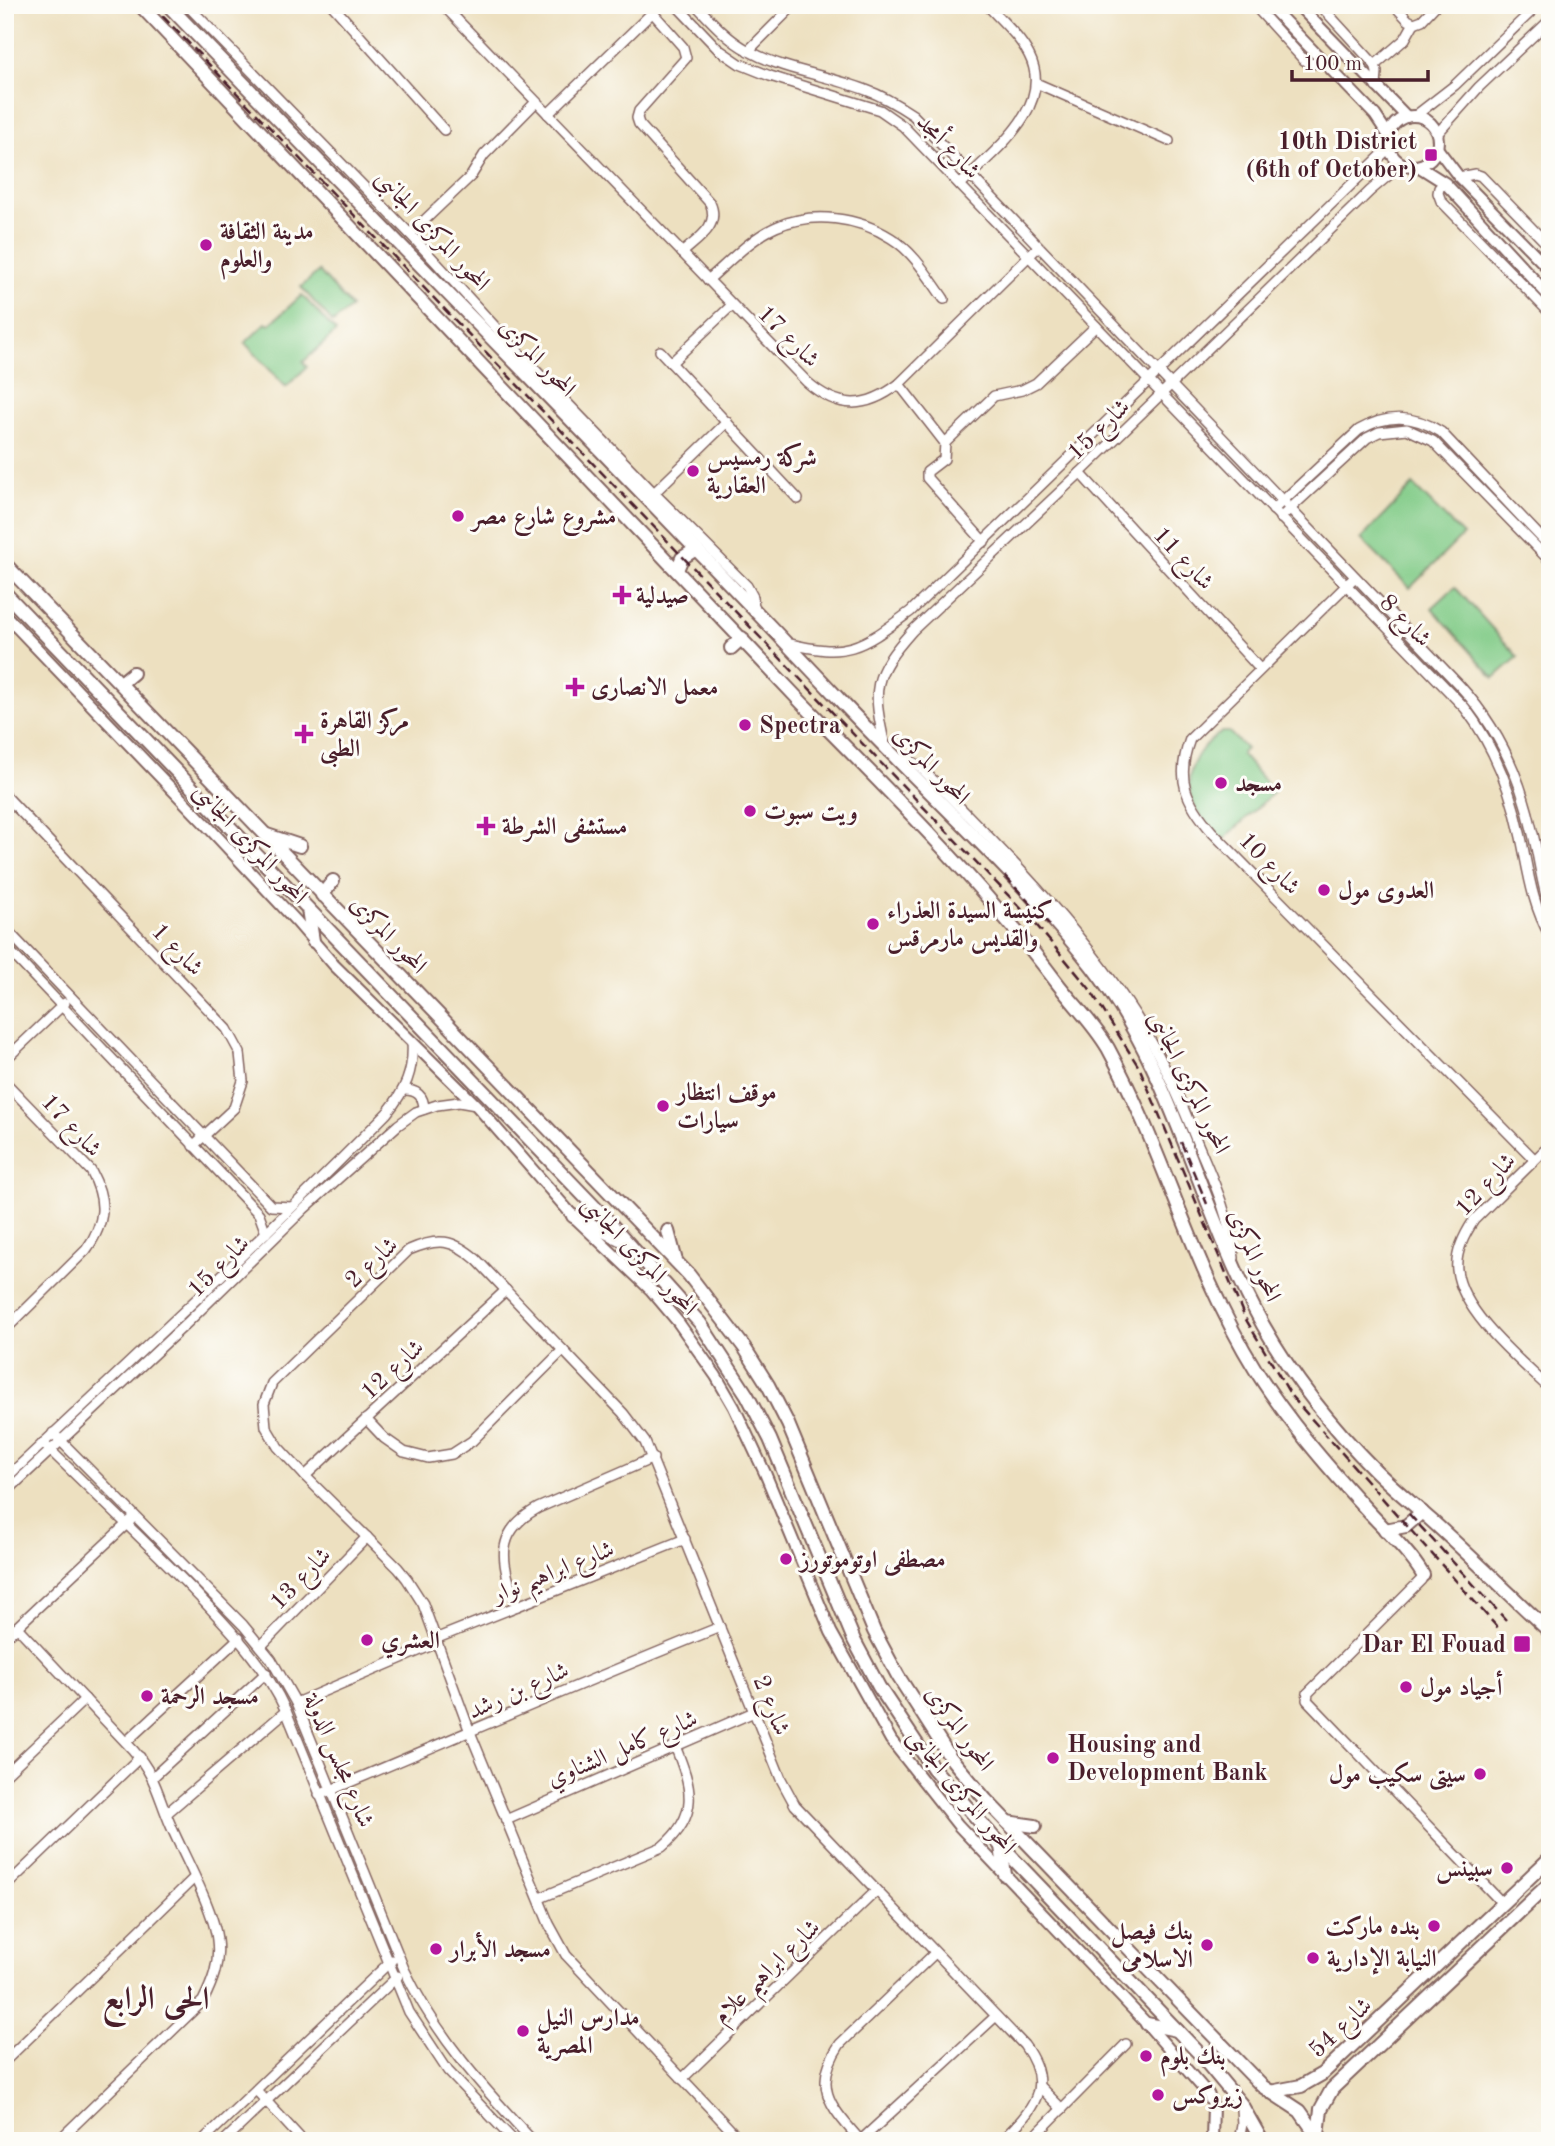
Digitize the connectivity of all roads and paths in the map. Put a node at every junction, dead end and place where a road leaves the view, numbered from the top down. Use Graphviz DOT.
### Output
graph roads {
  1 [pos="140,5"];
  2 [pos="168,5"];
  3 [pos="187,5"];
  4 [pos="332,5"];
  5 [pos="443,5"];
  6 [pos="660,5"];
  7 [pos="676,5"];
  8 [pos="696,5"];
  9 [pos="794,5"];
  10 [pos="987,5"];
  11 [pos="1254,5"];
  12 [pos="1269,5"];
  13 [pos="1298,5"];
  14 [pos="1320,5"];
  15 [pos="1394,5"];
  16 [pos="1436,5"];
  17 [pos="1538,5"];
  18 [pos="653,13"];
  19 [pos="1550,20"];
  20 [pos="1414,23"];
  21 [pos="748,51"];
  22 [pos="1324,62"];
  23 [pos="1375,65"];
  24 [pos="1036,83"];
  25 [pos="1376,87"];
  26 [pos="277,98"];
  27 [pos="537,102"];
  28 [pos="266,108"];
  29 [pos="548,114"];
  30 [pos="1411,117"];
  31 [pos="444,130"];
  32 [pos="1437,134"];
  33 [pos="1389,136"];
  34 [pos="1169,141"];
  35 [pos="1389,148"];
  36 [pos="1437,148"];
  37 [pos="1402,164"];
  38 [pos="1418,166"];
  39 [pos="970,174"];
  40 [pos="1459,177"];
  41 [pos="1445,183"];
  42 [pos="960,185"];
  43 [pos="410,234"];
  44 [pos="1038,247"];
  45 [pos="1550,247"];
  46 [pos="682,253"];
  47 [pos="1028,257"];
  48 [pos="1550,270"];
  49 [pos="708,280"];
  50 [pos="1550,297"];
  51 [pos="944,299"];
  52 [pos="732,305"];
  53 [pos="1550,313"];
  54 [pos="1096,326"];
  55 [pos="660,351"];
  56 [pos="671,363"];
  57 [pos="1160,372"];
  58 [pos="1149,382"];
  59 [pos="899,384"];
  60 [pos="1171,384"];
  61 [pos="1162,394"];
  62 [pos="727,422"];
  63 [pos="945,443"];
  64 [pos="1080,473"];
  65 [pos="654,493"];
  66 [pos="799,499"];
  67 [pos="1287,505"];
  68 [pos="1273,510"];
  69 [pos="1280,518"];
  70 [pos="984,542"];
  71 [pos="1550,547"];
  72 [pos="696,549"];
  73 [pos="1550,561"];
  74 [pos="5,564"];
  75 [pos="677,570"];
  76 [pos="1355,576"];
  77 [pos="1345,586"];
  78 [pos="5,593"];
  79 [pos="754,610"];
  80 [pos="5,615"];
  81 [pos="63,623"];
  82 [pos="742,638"];
  83 [pos="787,643"];
  84 [pos="731,648"];
  85 [pos="59,649"];
  86 [pos="105,667"];
  87 [pos="1260,669"];
  88 [pos="133,673"];
  89 [pos="121,683"];
  90 [pos="100,693"];
  91 [pos="886,748"];
  92 [pos="5,795"];
  93 [pos="265,835"];
  94 [pos="300,846"];
  95 [pos="333,881"];
  96 [pos="322,895"];
  97 [pos="308,909"];
  98 [pos="1550,909"];
  99 [pos="5,928"];
  100 [pos="1550,936"];
  101 [pos="313,941"];
  102 [pos="5,946"];
  103 [pos="71,997"];
  104 [pos="61,1006"];
  105 [pos="412,1042"];
  106 [pos="5,1060"];
  107 [pos="5,1082"];
  108 [pos="403,1090"];
  109 [pos="476,1105"];
  110 [pos="424,1110"];
  111 [pos="205,1136"];
  112 [pos="1550,1145"];
  113 [pos="193,1146"];
  114 [pos="1534,1159"];
  115 [pos="292,1207"];
  116 [pos="573,1216"];
  117 [pos="668,1231"];
  118 [pos="266,1233"];
  119 [pos="629,1244"];
  120 [pos="246,1259"];
  121 [pos="676,1262"];
  122 [pos="506,1290"];
  123 [pos="5,1330"];
  124 [pos="563,1350"];
  125 [pos="1550,1389"];
  126 [pos="366,1419"];
  127 [pos="53,1433"];
  128 [pos="61,1441"];
  129 [pos="47,1447"];
  130 [pos="653,1458"];
  131 [pos="806,1467"];
  132 [pos="305,1476"];
  133 [pos="5,1479"];
  134 [pos="5,1493"];
  135 [pos="797,1503"];
  136 [pos="1422,1512"];
  137 [pos="136,1515"];
  138 [pos="827,1518"];
  139 [pos="128,1523"];
  140 [pos="1385,1530"];
  141 [pos="367,1537"];
  142 [pos="685,1539"];
  143 [pos="818,1556"];
  144 [pos="1423,1575"];
  145 [pos="517,1606"];
  146 [pos="243,1625"];
  147 [pos="720,1627"];
  148 [pos="17,1628"];
  149 [pos="1550,1632"];
  150 [pos="236,1636"];
  151 [pos="5,1638"];
  152 [pos="436,1641"];
  153 [pos="261,1646"];
  154 [pos="266,1673"];
  155 [pos="85,1699"];
  156 [pos="296,1703"];
  157 [pos="286,1711"];
  158 [pos="754,1712"];
  159 [pos="470,1732"];
  160 [pos="126,1742"];
  161 [pos="675,1746"];
  162 [pos="140,1757"];
  163 [pos="5,1775"];
  164 [pos="153,1777"];
  165 [pos="332,1789"];
  166 [pos="319,1795"];
  167 [pos="167,1813"];
  168 [pos="506,1819"];
  169 [pos="1007,1822"];
  170 [pos="1035,1826"];
  171 [pos="1001,1846"];
  172 [pos="1550,1858"];
  173 [pos="1005,1875"];
  174 [pos="194,1878"];
  175 [pos="1550,1883"];
  176 [pos="5,1887"];
  177 [pos="876,1891"];
  178 [pos="540,1898"];
  179 [pos="1502,1903"];
  180 [pos="935,1953"];
  181 [pos="398,1954"];
  182 [pos="389,1964"];
  183 [pos="404,1969"];
  184 [pos="395,1978"];
  185 [pos="996,2015"];
  186 [pos="1147,2024"];
  187 [pos="1177,2030"];
  188 [pos="1126,2044"];
  189 [pos="5,2062"];
  190 [pos="682,2079"];
  191 [pos="1315,2079"];
  192 [pos="1039,2086"];
  193 [pos="256,2090"];
  194 [pos="1332,2090"];
  195 [pos="1270,2092"];
  196 [pos="266,2101"];
  197 [pos="1241,2104"];
  198 [pos="1062,2109"];
  199 [pos="1320,2138"];
  200 [pos="740,2140"];
  201 [pos="58,2141"];
  202 [pos="202,2141"];
  203 [pos="224,2141"];
  204 [pos="303,2141"];
  205 [pos="514,2141"];
  206 [pos="533,2141"];
  207 [pos="860,2141"];
  208 [pos="1001,2141"];
  209 [pos="1030,2141"];
  210 [pos="1212,2141"];
  211 [pos="1239,2141"];
  212 [pos="1262,2141"];
  1 -- 75 [label="main road, المحور المركزى"];
  2 -- 28 [label="main road, المحور المركزى"];
  3 -- 26 [label="street, المحور المركزى الجانبى"];
  4 -- 31 [label="street"];
  5 -- 27 [label="street, شارع 17"];
  6 -- 18 [label="street"];
  7 -- 42 [label="street, شارع أمجد"];
  8 -- 21 [label="street, شارع أمجد"];
  9 -- 21 [label="street"];
  10 -- 24 [label="street"];
  11 -- 22 [label="street"];
  12 -- 22 [label="street"];
  13 -- 25 [label="street"];
  14 -- 23 [label="street"];
  15 -- 20 [label="street"];
  16 -- 20 [label="street"];
  17 -- 30 [label="street"];
  18 -- 29 [label="street"];
  18 -- 46 [label="street"];
  19 -- 32 [label="street"];
  20 -- 23 [label="street"];
  21 -- 39 [label="street, شارع أمجد"];
  22 -- 33 [label="street"];
  23 -- 25 [label="street"];
  24 -- 34 [label="street"];
  24 -- 39 [label="street"];
  25 -- 30 [label="street"];
  26 -- 28 [label="main road"];
  26 -- 43 [label="street, المحور المركزى الجانبى"];
  27 -- 29 [label="street, شارع 17"];
  27 -- 43 [label="street"];
  28 -- 72 [label="main road, المحور المركزى"];
  29 -- 46 [label="street, شارع 17"];
  30 -- 32 [label="street"];
  30 -- 33 [label="street"];
  32 -- 36 [label="street"];
  33 -- 35 [label="street"];
  35 -- 37 [label="street"];
  35 -- 57 [label="street, شارع 15"];
  36 -- 38 [label="street"];
  36 -- 40 [label="street"];
  37 -- 38 [label="street"];
  37 -- 60 [label="street, شارع 15"];
  38 -- 41 [label="street"];
  39 -- 42 [label="street"];
  39 -- 44 [label="street, شارع أمجد"];
  40 -- 45 [label="street"];
  40 -- 48 [label="street"];
  41 -- 50 [label="street"];
  41 -- 53 [label="street"];
  42 -- 47 [label="street, شارع أمجد"];
  43 -- 65 [label="street, المحور المركزى الجانبى"];
  44 -- 47 [label="street, شارع 17"];
  44 -- 57 [label="street, شارع أمجد"];
  46 -- 49 [label="street, شارع 17"];
  47 -- 54 [label="street, شارع أمجد"];
  47 -- 59 [label="street, شارع 17"];
  49 -- 51 [label="street"];
  49 -- 52 [label="street, شارع 17"];
  52 -- 56 [label="street"];
  52 -- 59 [label="street, شارع 17"];
  54 -- 58 [label="street, شارع أمجد"];
  54 -- 63 [label="street"];
  55 -- 56 [label="street"];
  56 -- 62 [label="street"];
  57 -- 58 [label="street, شارع 15"];
  57 -- 60 [label="street, شارع 8"];
  58 -- 61 [label="street, شارع 8"];
  58 -- 70 [label="street, شارع 15"];
  59 -- 63 [label="street"];
  60 -- 61 [label="street, شارع 15"];
  60 -- 67 [label="street, شارع 8"];
  61 -- 64 [label="street, شارع 15"];
  61 -- 68 [label="street, شارع 8"];
  62 -- 65 [label="street"];
  62 -- 66 [label="street"];
  63 -- 70 [label="street"];
  64 -- 87 [label="street, شارع 11"];
  64 -- 91 [label="street, شارع 15"];
  65 -- 79 [label="street, المحور المركزى الجانبى"];
  67 -- 68 [label="street"];
  67 -- 69 [label="street"];
  67 -- 71 [label="street"];
  67 -- 73 [label="street"];
  67 -- 76 [label="street, شارع 8"];
  68 -- 69 [label="street, شارع 8"];
  69 -- 77 [label="street, شارع 8"];
  70 -- 83 [label="street, شارع 15"];
  72 -- 75 [label="main road"];
  72 -- 79 [label="main road, المحور المركزى"];
  74 -- 81 [label="main road, المحور المركزى"];
  75 -- 82 [label="main road, المحور المركزى"];
  76 -- 77 [label="street, شارع 10"];
  76 -- 98 [label="street, شارع 8"];
  77 -- 87 [label="street, شارع 10"];
  77 -- 100 [label="street, شارع 8"];
  78 -- 85 [label="main road, المحور المركزى"];
  79 -- 83 [label="main road, المحور المركزى"];
  80 -- 101 [label="street, المحور المركزى الجانبى"];
  81 -- 85 [label="main road"];
  81 -- 86 [label="main road, المحور المركزى"];
  82 -- 84 [label="main road"];
  82 -- 140 [label="main road, المحور المركزى"];
  83 -- 91 [label="main road, المحور المركزى"];
  85 -- 90 [label="main road, المحور المركزى"];
  86 -- 89 [label="main road, المحور المركزى"];
  86 -- 90 [label="main road"];
  87 -- 114 [label="street, شارع 10"];
  88 -- 89 [label="main road"];
  89 -- 93 [label="main road, المحور المركزى"];
  90 -- 97 [label="main road, المحور المركزى"];
  91 -- 136 [label="main road, المحور المركزى"];
  92 -- 111 [label="street, شارع 1"];
  93 -- 94 [label="main road"];
  93 -- 96 [label="main road, المحور المركزى"];
  95 -- 96 [label="main road"];
  96 -- 121 [label="main road, المحور المركزى"];
  97 -- 101 [label="main road"];
  97 -- 119 [label="main road, المحور المركزى"];
  99 -- 103 [label="street"];
  101 -- 105 [label="street, المحور المركزى الجانبى"];
  102 -- 104 [label="street"];
  103 -- 104 [label="street"];
  103 -- 111 [label="street"];
  104 -- 106 [label="street"];
  104 -- 113 [label="street"];
  105 -- 108 [label="street, شارع 15"];
  105 -- 109 [label="street, المحور المركزى الجانبى"];
  107 -- 123 [label="street, شارع 17"];
  108 -- 110 [label="street"];
  108 -- 115 [label="street, شارع 15"];
  109 -- 110 [label="street, شارع 15"];
  109 -- 116 [label="street, المحور المركزى الجانبى"];
  110 -- 120 [label="street, شارع 15"];
  111 -- 113 [label="street, شارع 1"];
  111 -- 115 [label="street"];
  112 -- 114 [label="street, شارع 12"];
  113 -- 118 [label="street"];
  114 -- 125 [label="street, شارع 12"];
  115 -- 118 [label="street, شارع 15"];
  116 -- 119 [label="main road"];
  116 -- 173 [label="street, المحور المركزى الجانبى"];
  117 -- 121 [label="main road"];
  118 -- 120 [label="street, شارع 15"];
  119 -- 135 [label="main road, المحور المركزى"];
  120 -- 127 [label="street, شارع 15"];
  120 -- 128 [label="street, شارع 15"];
  121 -- 131 [label="main road, المحور المركزى"];
  122 -- 124 [label="street, شارع 2"];
  122 -- 126 [label="street, شارع 12"];
  122 -- 132 [label="street, شارع 2"];
  124 -- 126 [label="street"];
  124 -- 130 [label="street, شارع 2"];
  126 -- 132 [label="street, شارع 12"];
  127 -- 128 [label="street, شارع مجلس الدولة"];
  127 -- 129 [label="street, شارع 15"];
  128 -- 129 [label="street, شارع 15"];
  128 -- 137 [label="street, شارع مجلس الدولة"];
  129 -- 133 [label="street, شارع 15"];
  129 -- 134 [label="street, شارع 15"];
  129 -- 139 [label="street, شارع مجلس الدولة"];
  130 -- 142 [label="street, شارع 2"];
  130 -- 145 [label="street"];
  131 -- 135 [label="main road"];
  131 -- 138 [label="main road, المحور المركزى"];
  132 -- 141 [label="street, شارع 2"];
  135 -- 143 [label="main road, المحور المركزى"];
  136 -- 140 [label="main road"];
  136 -- 149 [label="main road, المحور المركزى"];
  137 -- 139 [label="street"];
  137 -- 146 [label="street, شارع مجلس الدولة"];
  138 -- 143 [label="main road"];
  138 -- 169 [label="main road, المحور المركزى"];
  139 -- 148 [label="street"];
  139 -- 150 [label="street, شارع مجلس الدولة"];
  140 -- 144 [label="main road, المحور المركزى"];
  141 -- 152 [label="street, شارع 2"];
  141 -- 153 [label="street, شارع 13"];
  142 -- 145 [label="street, شارع ابراهيم نوار"];
  142 -- 147 [label="street, شارع 2"];
  143 -- 171 [label="main road, المحور المركزى"];
  144 -- 179 [label="street"];
  145 -- 152 [label="street, شارع ابراهيم نوار"];
  146 -- 150 [label="street"];
  146 -- 153 [label="street, شارع مجلس الدولة"];
  147 -- 158 [label="street, شارع 2"];
  147 -- 159 [label="street, شارع بن رشد"];
  148 -- 151 [label="street"];
  148 -- 155 [label="street"];
  150 -- 154 [label="street, شارع مجلس الدولة"];
  150 -- 160 [label="street"];
  152 -- 156 [label="street, شارع ابراهيم نوار"];
  152 -- 159 [label="street, شارع 2"];
  153 -- 156 [label="street, شارع مجلس الدولة"];
  154 -- 157 [label="street, شارع مجلس الدولة"];
  154 -- 164 [label="street"];
  155 -- 160 [label="street"];
  155 -- 163 [label="street"];
  156 -- 165 [label="street, شارع مجلس الدولة"];
  157 -- 166 [label="street, شارع مجلس الدولة"];
  157 -- 167 [label="street"];
  158 -- 161 [label="street, شارع كامل الشناوي"];
  158 -- 177 [label="street, شارع 2"];
  159 -- 165 [label="street, شارع بن رشد"];
  159 -- 168 [label="street, شارع 2"];
  160 -- 162 [label="street"];
  161 -- 168 [label="street, شارع كامل الشناوي"];
  161 -- 178 [label="street"];
  162 -- 164 [label="street"];
  162 -- 176 [label="street"];
  164 -- 167 [label="street"];
  165 -- 166 [label="street, شارع بن رشد"];
  165 -- 181 [label="street, شارع مجلس الدولة"];
  166 -- 182 [label="street, شارع مجلس الدولة"];
  167 -- 174 [label="street"];
  168 -- 178 [label="street, شارع 2"];
  169 -- 170 [label="main road"];
  169 -- 195 [label="main road, المحور المركزى"];
  171 -- 173 [label="main road"];
  171 -- 187 [label="main road, المحور المركزى"];
  172 -- 179 [label="main road, شارع 54"];
  173 -- 186 [label="street, المحور المركزى الجانبى"];
  174 -- 189 [label="street"];
  174 -- 201 [label="street"];
  175 -- 194 [label="main road, شارع 54"];
  177 -- 180 [label="street, شارع 2"];
  177 -- 190 [label="street, شارع ابراهيم علام"];
  178 -- 190 [label="street, شارع 2"];
  179 -- 191 [label="main road, شارع 54"];
  180 -- 185 [label="street, شارع 2"];
  180 -- 207 [label="street"];
  181 -- 182 [label="street"];
  181 -- 183 [label="street, شارع مجلس الدولة"];
  182 -- 184 [label="street, شارع مجلس الدولة"];
  182 -- 193 [label="street"];
  183 -- 184 [label="street"];
  183 -- 206 [label="street, شارع مجلس الدولة"];
  184 -- 196 [label="street"];
  184 -- 205 [label="street, شارع مجلس الدولة"];
  185 -- 192 [label="street, شارع 2"];
  185 -- 207 [label="street"];
  186 -- 187 [label="main road"];
  186 -- 210 [label="street, المحور المركزى الجانبى"];
  187 -- 197 [label="main road, المحور المركزى"];
  188 -- 198 [label="street"];
  190 -- 200 [label="street, شارع 2"];
  191 -- 194 [label="main road"];
  191 -- 195 [label="main road, شارع 54"];
  192 -- 198 [label="street"];
  192 -- 208 [label="street"];
  193 -- 196 [label="street"];
  193 -- 202 [label="street"];
  194 -- 199 [label="main road, شارع 54"];
  195 -- 199 [label="main road, المحور المركزى"];
  196 -- 203 [label="street"];
  196 -- 204 [label="street"];
  197 -- 211 [label="street"];
  197 -- 212 [label="main road, المحور المركزى"];
  198 -- 209 [label="street"];
}
